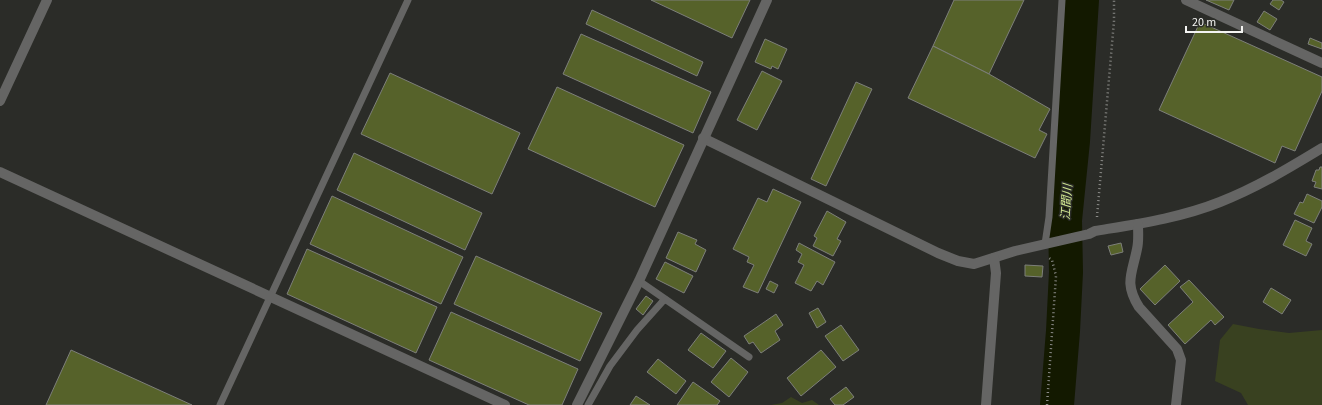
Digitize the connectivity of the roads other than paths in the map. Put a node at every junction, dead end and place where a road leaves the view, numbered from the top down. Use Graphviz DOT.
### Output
graph roads {
  1 [pos="47,0"];
  2 [pos="408,0"];
  3 [pos="767,0"];
  4 [pos="1062,0"];
  5 [pos="1186,0"];
  6 [pos="1322,63"];
  7 [pos="0,101"];
  8 [pos="703,138"];
  9 [pos="1322,148"];
  10 [pos="0,172"];
  11 [pos="1138,224"];
  12 [pos="1045,244"];
  13 [pos="994,258"];
  14 [pos="638,281"];
  15 [pos="270,296"];
  16 [pos="666,300"];
  17 [pos="749,357"];
  18 [pos="220,405"];
  19 [pos="505,405"];
  20 [pos="577,405"];
  21 [pos="588,405"];
  22 [pos="986,405"];
  23 [pos="1176,405"];
  1 -- 7 [label="street"];
  2 -- 15 [label="lane"];
  3 -- 8 [label="street"];
  4 -- 12 [label="lane"];
  5 -- 6 [label="street"];
  8 -- 13 [label="street"];
  8 -- 14 [label="street"];
  9 -- 11 [label="street"];
  10 -- 15 [label="street"];
  11 -- 12 [label="street"];
  11 -- 23 [label="street"];
  12 -- 13 [label="street"];
  13 -- 22 [label="street"];
  14 -- 16 [label="lane"];
  14 -- 20 [label="street"];
  15 -- 18 [label="lane"];
  15 -- 19 [label="street"];
  16 -- 17 [label="lane"];
  16 -- 21 [label="lane"];
}
